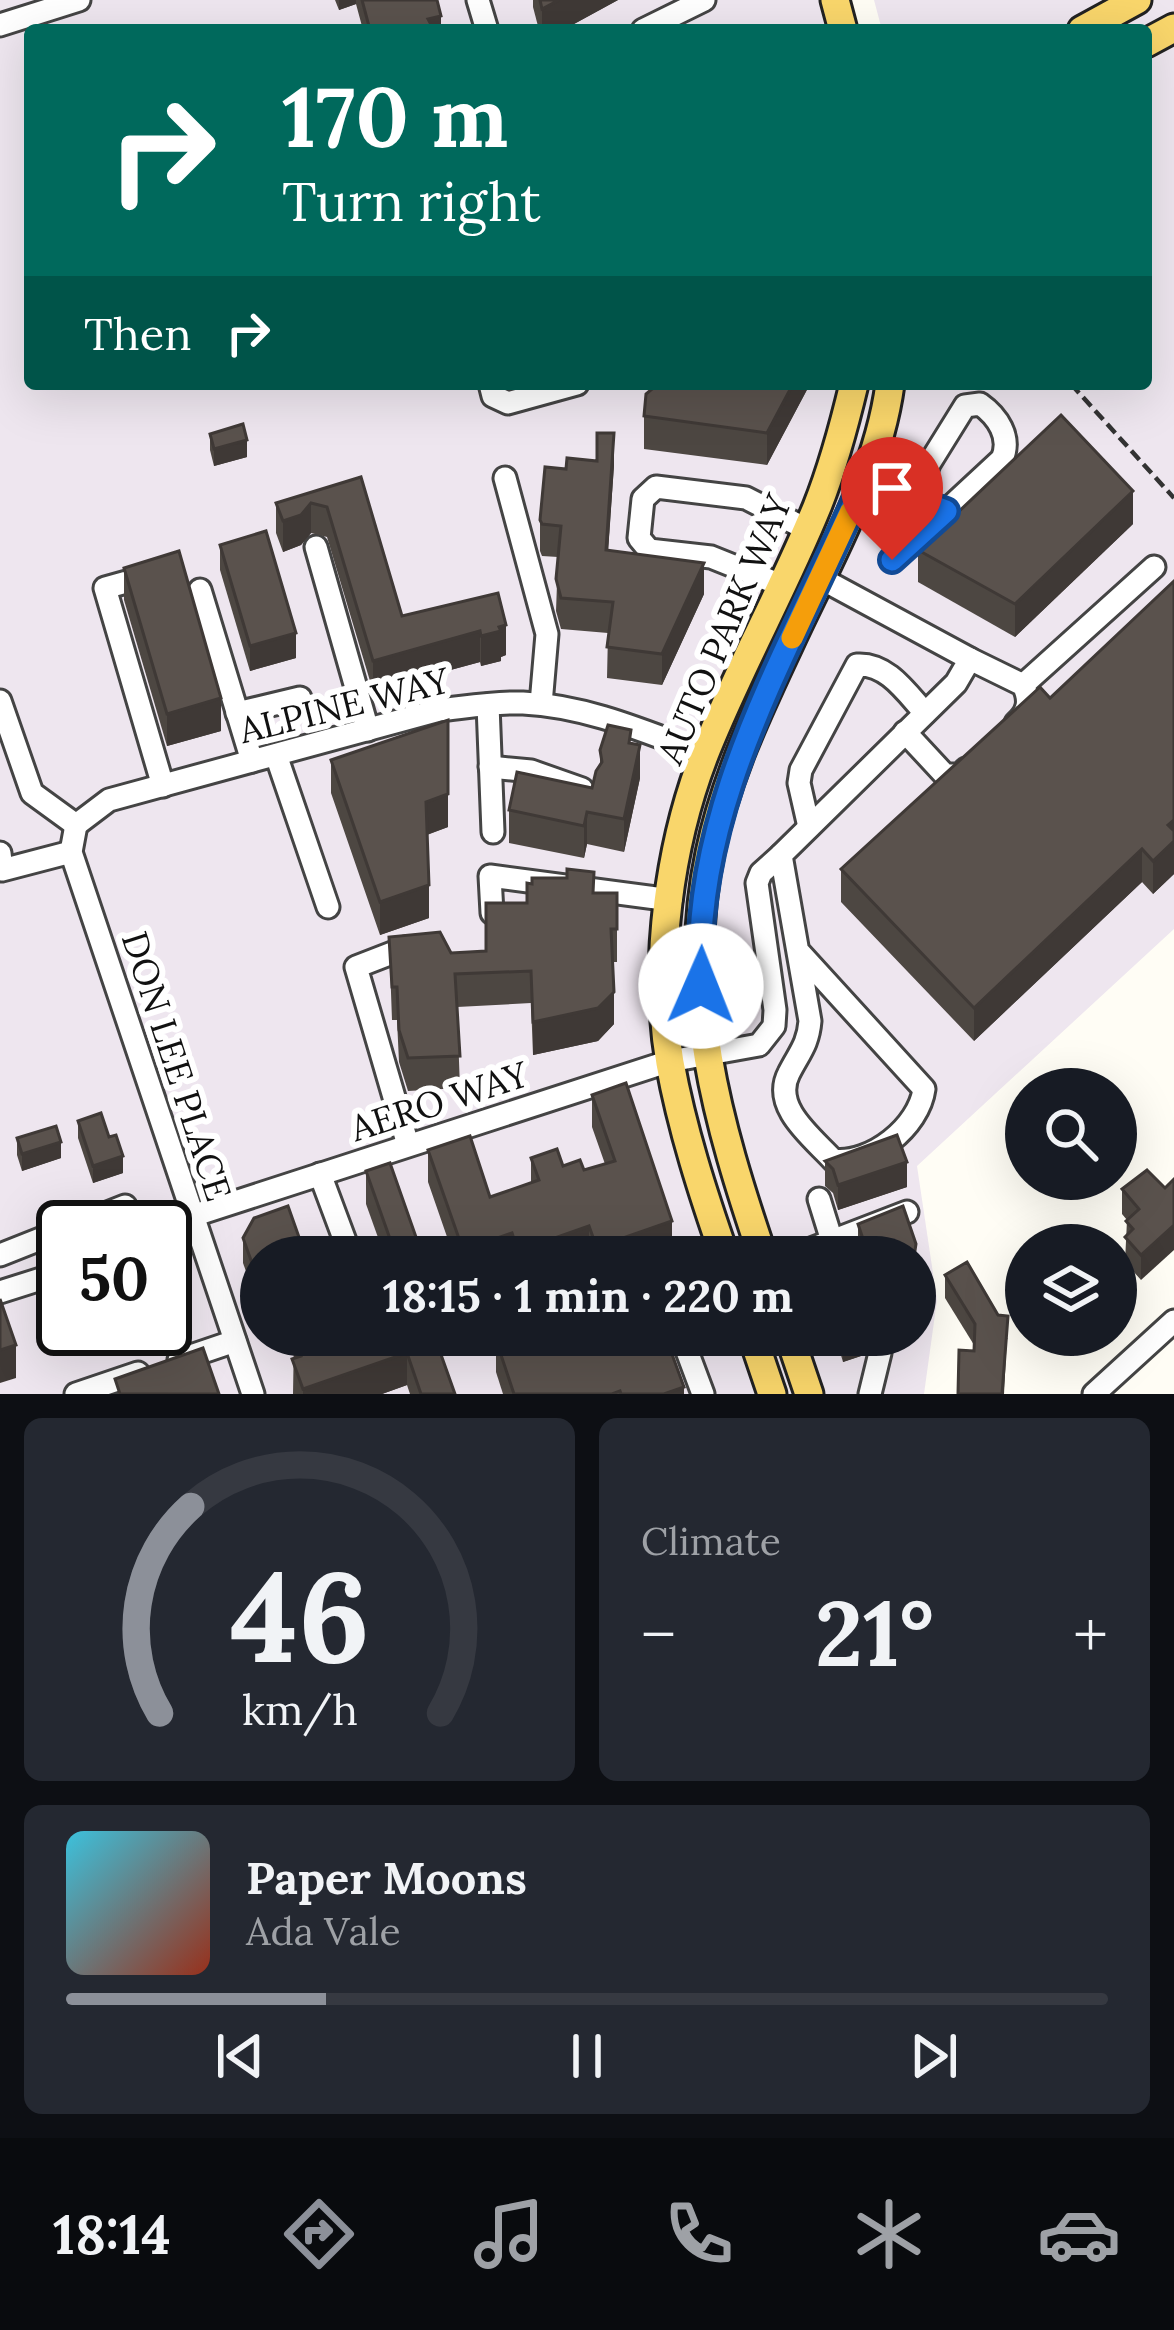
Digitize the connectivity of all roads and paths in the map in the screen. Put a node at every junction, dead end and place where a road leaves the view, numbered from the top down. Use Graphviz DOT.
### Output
graph roads {
  1 [pos="79,0"];
  2 [pos="704,0"];
  3 [pos="1137,0"];
  4 [pos="659,24"];
  5 [pos="1093,24"];
  6 [pos="0,25"];
  7 [pos="492,390"];
  8 [pos="555,390"];
  9 [pos="852,390"];
  10 [pos="888,390"];
  11 [pos="1076,390"];
  12 [pos="505,478"];
  13 [pos="864,480"];
  14 [pos="1174,498"];
  15 [pos="916,499"];
  16 [pos="946,511"];
  17 [pos="806,530"];
  18 [pos="316,548"];
  19 [pos="892,560"];
  20 [pos="1154,567"];
  21 [pos="156,574"];
  22 [pos="820,578"];
  23 [pos="781,585"];
  24 [pos="200,590"];
  25 [pos="970,659"];
  26 [pos="1023,685"];
  27 [pos="300,698"];
  28 [pos="0,700"];
  29 [pos="541,704"];
  30 [pos="488,705"];
  31 [pos="238,713"];
  32 [pos="925,713"];
  33 [pos="368,730"];
  34 [pos="905,732"];
  35 [pos="704,754"];
  36 [pos="276,755"];
  37 [pos="252,761"];
  38 [pos="490,767"];
  39 [pos="163,786"];
  40 [pos="588,791"];
  41 [pos="76,826"];
  42 [pos="809,826"];
  43 [pos="493,832"];
  44 [pos="71,851"];
  45 [pos="0,853"];
  46 [pos="781,855"];
  47 [pos="671,900"];
  48 [pos="328,907"];
  49 [pos="493,914"];
  50 [pos="405,948"];
  51 [pos="800,953"];
  52 [pos="707,1053"];
  53 [pos="670,1060"];
  54 [pos="408,1145"];
  55 [pos="320,1174"];
  56 [pos="819,1199"];
  57 [pos="907,1212"];
  58 [pos="194,1222"];
  59 [pos="343,1236"];
  60 [pos="718,1236"];
  61 [pos="756,1236"];
  62 [pos="830,1236"];
  63 [pos="860,1236"];
  64 [pos="36,1241"];
  65 [pos="0,1255"];
  66 [pos="36,1281"];
  67 [pos="0,1292"];
  68 [pos="1174,1321"];
  69 [pos="235,1341"];
  70 [pos="689,1356"];
  71 [pos="759,1356"];
  72 [pos="796,1356"];
  73 [pos="879,1356"];
  74 [pos="76,1394"];
  75 [pos="254,1394"];
  76 [pos="703,1394"];
  77 [pos="772,1394"];
  78 [pos="809,1394"];
  79 [pos="870,1394"];
  80 [pos="1094,1394"];
  1 -- 6 [label="street"];
  2 -- 4 [label="street"];
  3 -- 5 [label="main road"];
  7 -- 8 [label="street"];
  9 -- 17 [label="main road, AUTO PARK WAY"];
  10 -- 13 [label="main road, AUTO PARK WAY"];
  11 -- 14 [label="path"];
  12 -- 29 [label="street"];
  13 -- 15 [label="street"];
  13 -- 22 [label="main road, AUTO PARK WAY"];
  15 -- 16 [label="street"];
  15 -- 16 [label="street"];
  16 -- 19 [label="street"];
  17 -- 23 [label="main road, AUTO PARK WAY"];
  17 -- 23 [label="street"];
  18 -- 33 [label="street"];
  20 -- 26 [label="street"];
  21 -- 39 [label="street"];
  22 -- 25 [label="street"];
  22 -- 52 [label="main road, AUTO PARK WAY"];
  23 -- 35 [label="main road, AUTO PARK WAY"];
  24 -- 31 [label="street"];
  25 -- 26 [label="street"];
  25 -- 32 [label="street"];
  26 -- 34 [label="street"];
  27 -- 31 [label="street"];
  28 -- 41 [label="street"];
  29 -- 30 [label="street, ALPINE WAY"];
  29 -- 35 [label="street, ALPINE WAY"];
  30 -- 33 [label="street, ALPINE WAY"];
  30 -- 38 [label="street"];
  31 -- 37 [label="street"];
  32 -- 34 [label="street"];
  32 -- 42 [label="street"];
  33 -- 36 [label="street, ALPINE WAY"];
  34 -- 42 [label="street"];
  35 -- 47 [label="main road, AUTO PARK WAY"];
  36 -- 37 [label="street, ALPINE WAY"];
  36 -- 48 [label="street"];
  37 -- 39 [label="street, ALPINE WAY"];
  38 -- 40 [label="street"];
  38 -- 43 [label="street"];
  39 -- 41 [label="street, ALPINE WAY"];
  41 -- 44 [label="street, DON LEE PLACE"];
  42 -- 46 [label="street"];
  44 -- 45 [label="street"];
  44 -- 58 [label="street, DON LEE PLACE"];
  46 -- 51 [label="street"];
  46 -- 52 [label="street, AERO WAY"];
  47 -- 49 [label="street"];
  47 -- 53 [label="main road, AUTO PARK WAY"];
  50 -- 54 [label="street"];
  51 -- 51 [label="street"];
  52 -- 53 [label="street, AERO WAY"];
  52 -- 61 [label="main road, AUTO PARK WAY"];
  53 -- 54 [label="street, AERO WAY"];
  53 -- 60 [label="main road, AUTO PARK WAY"];
  54 -- 55 [label="street, AERO WAY"];
  55 -- 58 [label="street, AERO WAY"];
  55 -- 59 [label="street"];
  56 -- 62 [label="street"];
  57 -- 63 [label="street"];
  58 -- 69 [label="street, DON LEE PLACE"];
  64 -- 65 [label="street"];
  66 -- 67 [label="street"];
  68 -- 80 [label="street"];
  69 -- 74 [label="street"];
  69 -- 75 [label="street, DON LEE PLACE"];
  70 -- 76 [label="street"];
  71 -- 77 [label="main road"];
  72 -- 78 [label="main road"];
  73 -- 79 [label="street"];
}
